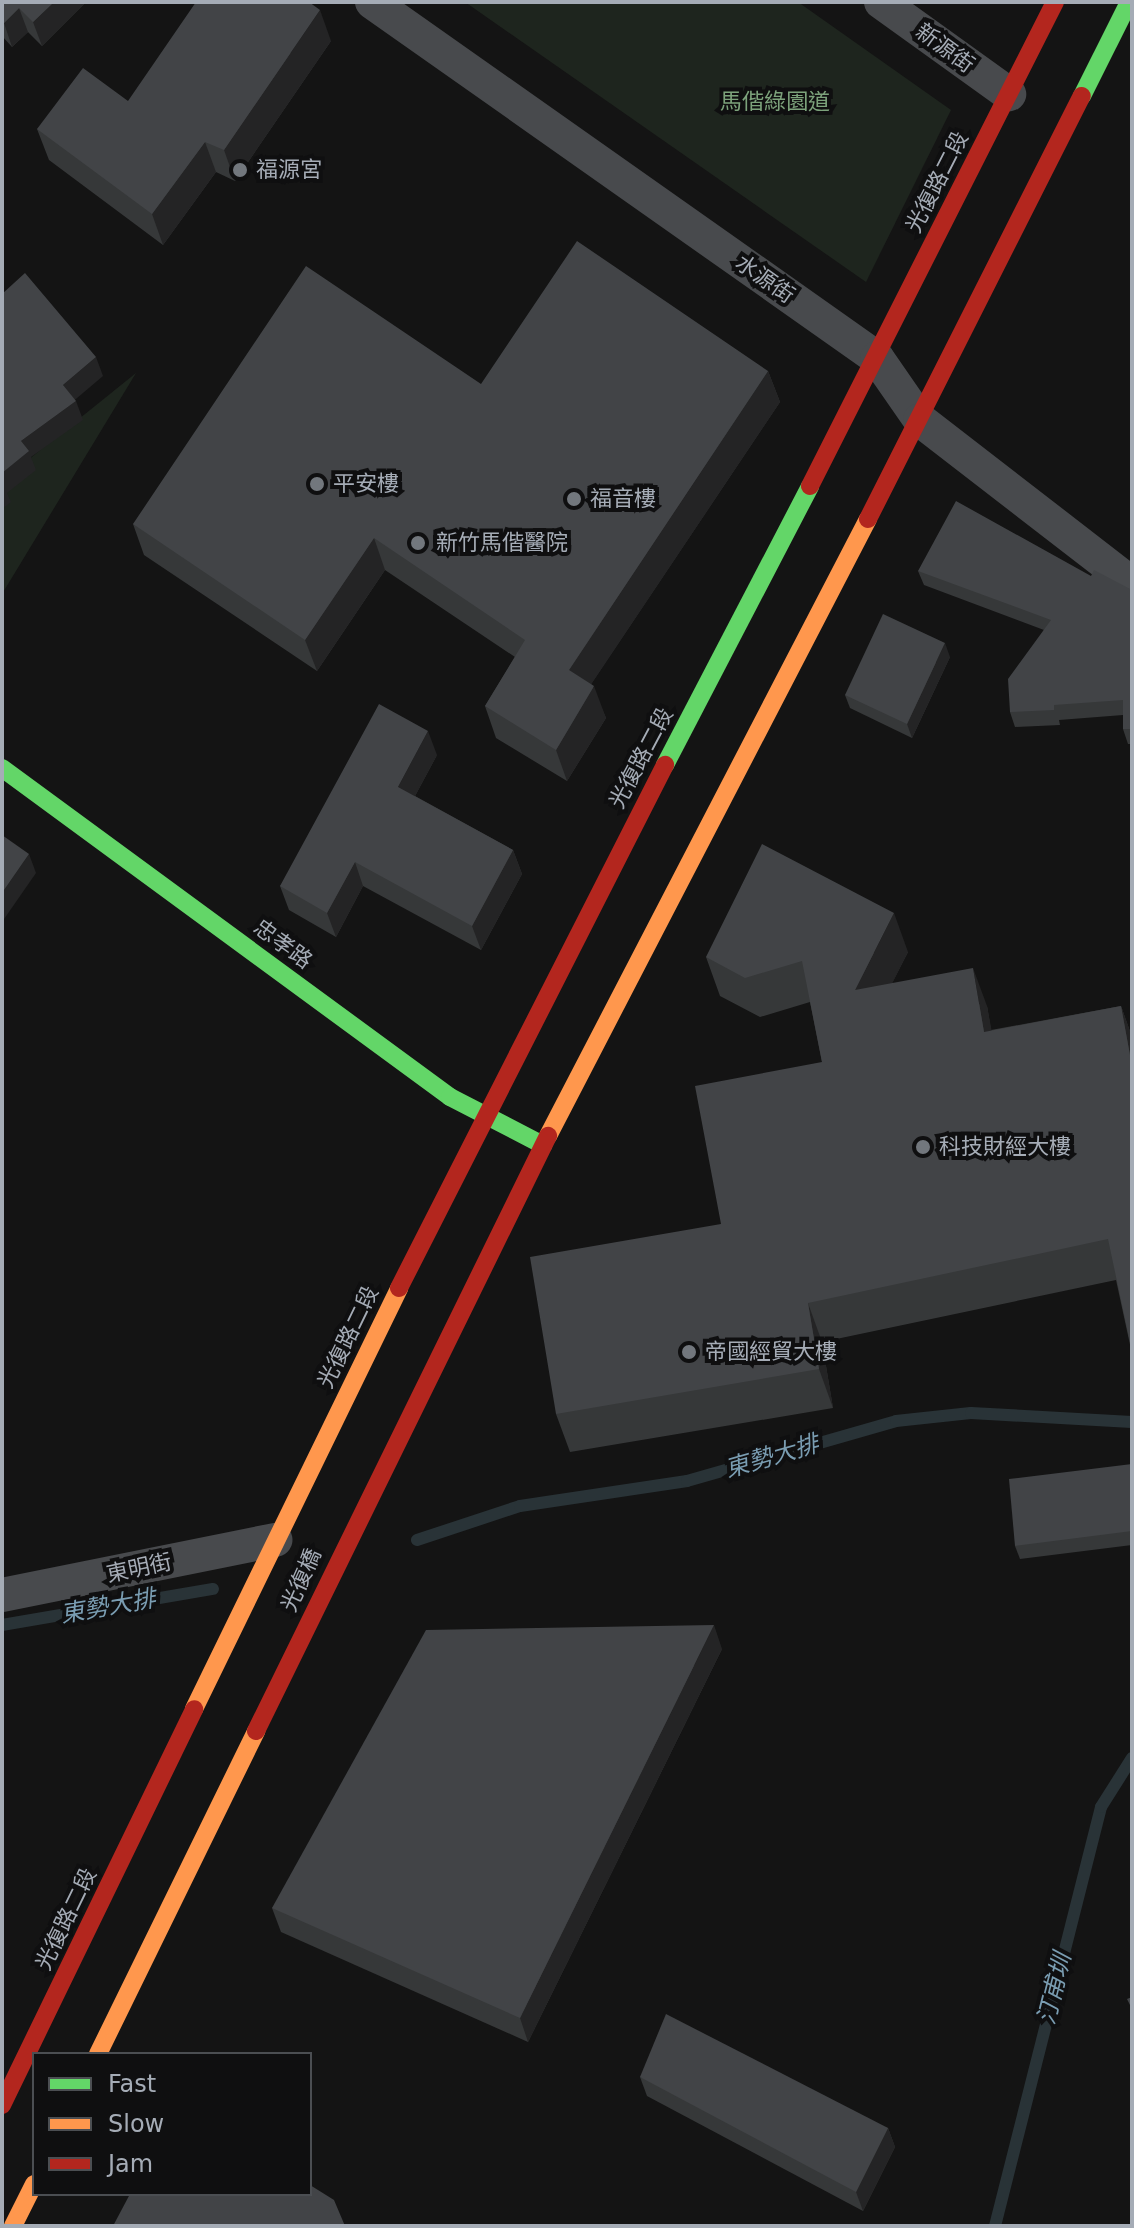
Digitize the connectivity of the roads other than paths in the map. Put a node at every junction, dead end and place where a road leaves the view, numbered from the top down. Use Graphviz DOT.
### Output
graph roads {
  1 [pos="372,2"];
  2 [pos="881,2"];
  3 [pos="1055,2"];
  4 [pos="1129,2"];
  5 [pos="1009,94"];
  6 [pos="877,358"];
  7 [pos="920,420"];
  8 [pos="1132,584"];
  9 [pos="2,768"];
  10 [pos="484,1112"];
  11 [pos="543,1145"];
  12 [pos="276,1540"];
  13 [pos="2,1595"];
  14 [pos="237,1625"];
  15 [pos="99,2052"];
  16 [pos="2,2105"];
  17 [pos="32,2188"];
  18 [pos="13,2226"];
  1 -- 6 [label="street, 水源街"];
  2 -- 5 [label="street, 新源街"];
  3 -- 5 [label="main road, 光復路二段"];
  4 -- 7 [label="main road"];
  5 -- 6 [label="main road, 光復路二段"];
  6 -- 7 [label="street, 水源街"];
  6 -- 10 [label="main road, 光復路二段"];
  7 -- 8 [label="street, 水源街"];
  7 -- 11 [label="main road"];
  9 -- 10 [label="main road, 忠孝路"];
  10 -- 11 [label="main road, 忠孝路"];
  10 -- 12 [label="main road, 光復路二段"];
  11 -- 15 [label="main road, 光復橋"];
  12 -- 13 [label="street, 東明街"];
  12 -- 14 [label="main road, 光復橋"];
  14 -- 16 [label="main road, 光復路二段"];
  17 -- 18 [label="main road"];
}
